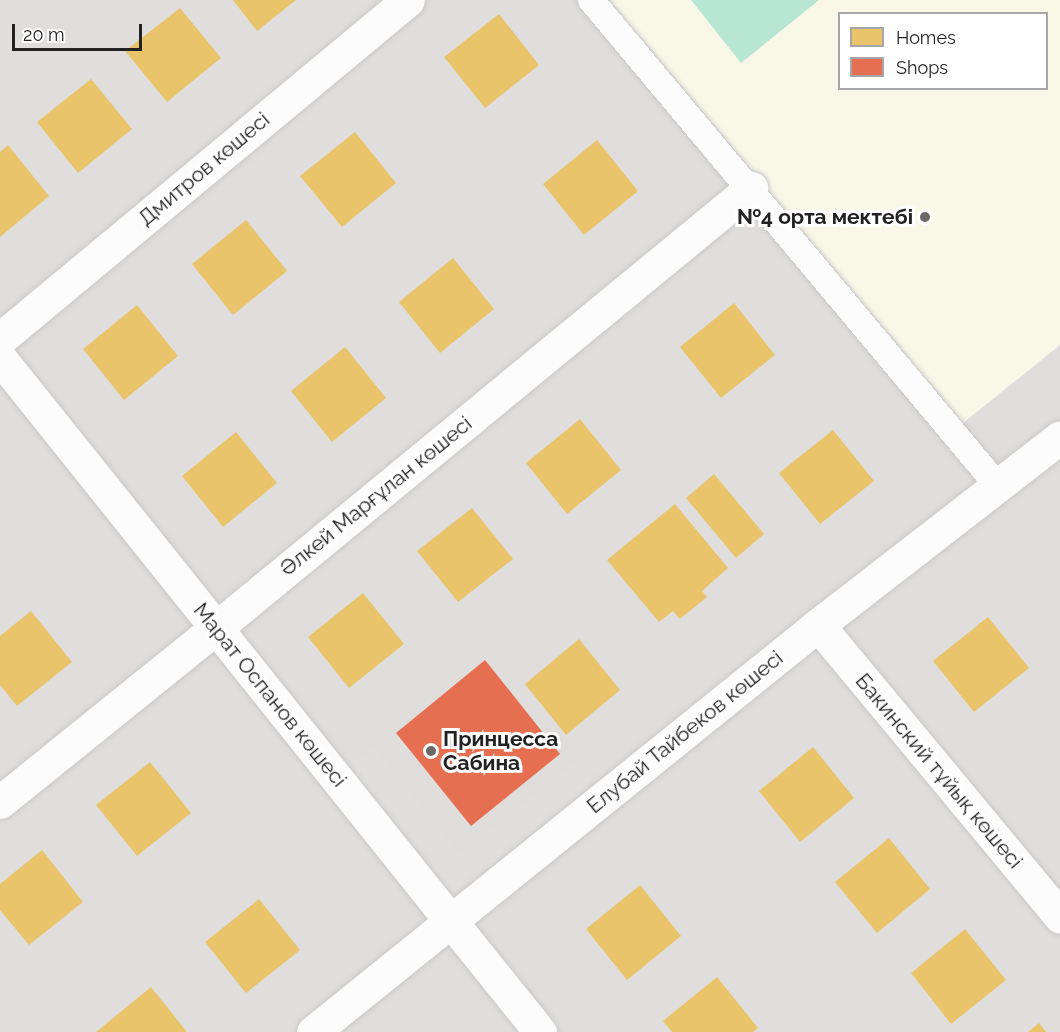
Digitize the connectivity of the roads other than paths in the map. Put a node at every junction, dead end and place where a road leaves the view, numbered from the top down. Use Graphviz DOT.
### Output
graph roads {
  1 [pos="408,0"];
  2 [pos="591,0"];
  3 [pos="751,188"];
  4 [pos="0,339"];
  5 [pos="0,358"];
  6 [pos="1060,437"];
  7 [pos="998,486"];
  8 [pos="818,625"];
  9 [pos="216,628"];
  10 [pos="0,802"];
  11 [pos="1060,917"];
  12 [pos="450,920"];
  13 [pos="313,1032"];
  14 [pos="540,1032"];
  1 -- 4 [label="street, Дмитров көшесі"];
  2 -- 3 [label="lane"];
  3 -- 7 [label="lane"];
  3 -- 9 [label="street, Әлкей Марғұлан көшесі"];
  5 -- 9 [label="street, Марат Оспанов көшесі"];
  6 -- 7 [label="street, Елубай Тайбеков көшесі"];
  7 -- 8 [label="street, Елубай Тайбеков көшесі"];
  8 -- 11 [label="street, Бакинский тұйық көшесі"];
  8 -- 12 [label="street, Елубай Тайбеков көшесі"];
  9 -- 10 [label="street, Әлкей Марғұлан көшесі"];
  9 -- 12 [label="street, Марат Оспанов көшесі"];
  12 -- 13 [label="street, Елубай Тайбеков көшесі"];
  12 -- 14 [label="street, Марат Оспанов көшесі"];
}
